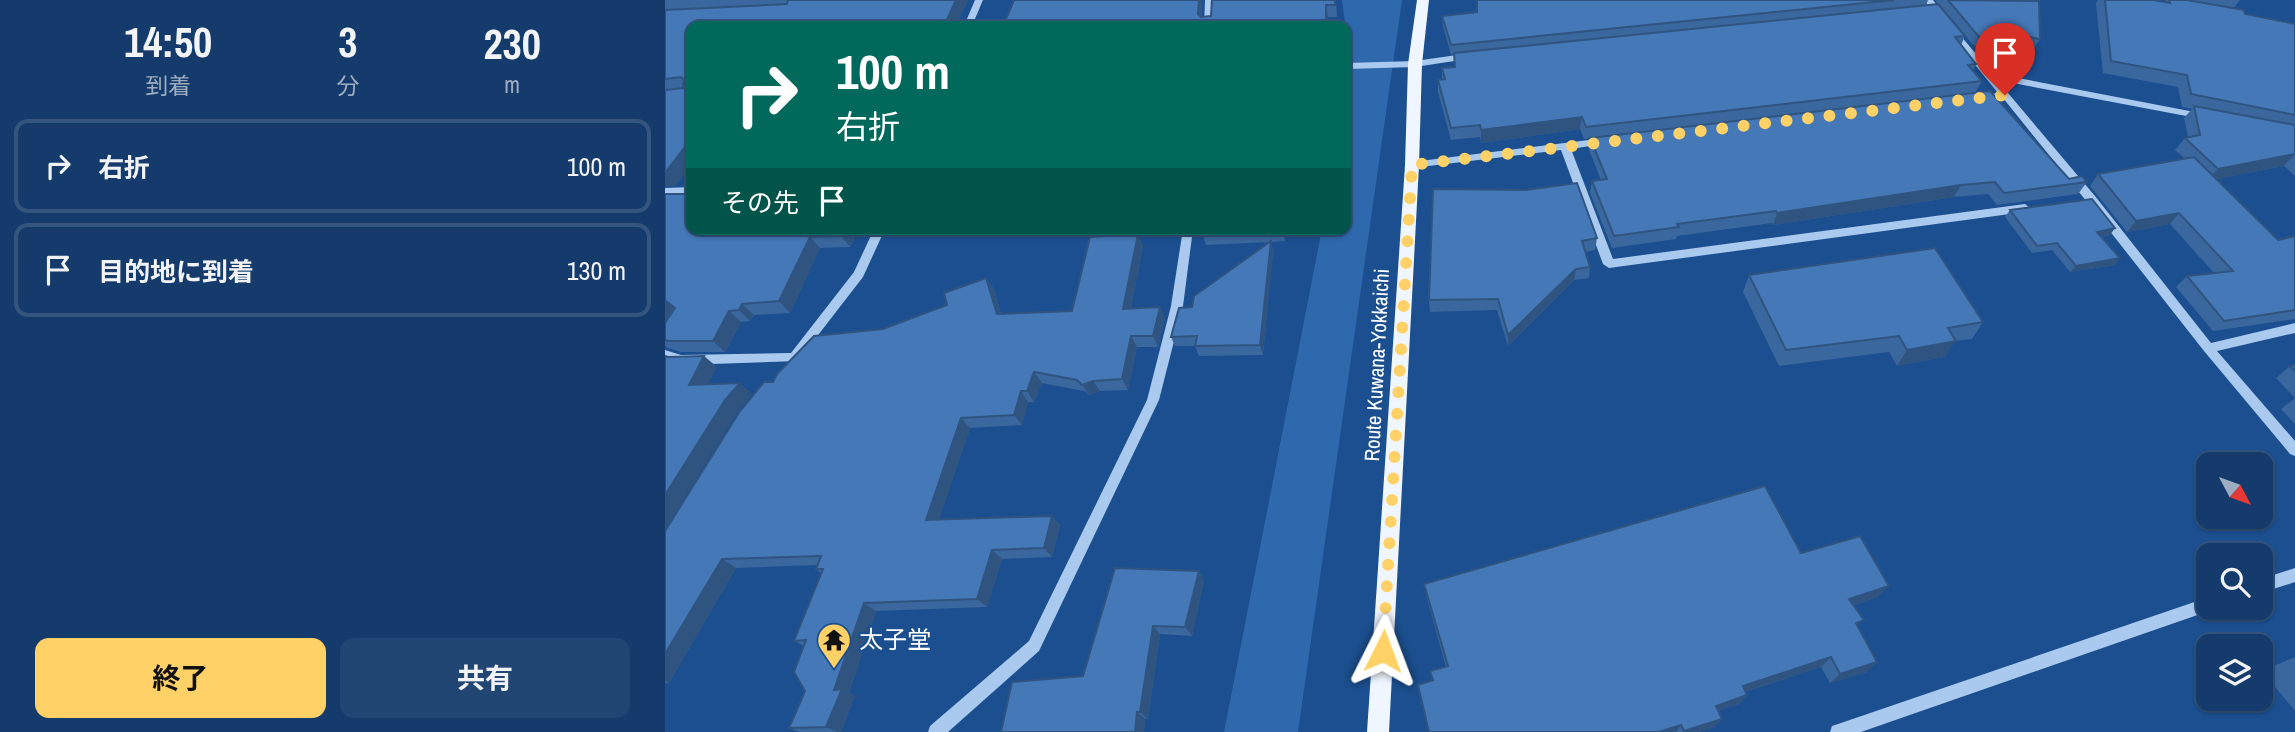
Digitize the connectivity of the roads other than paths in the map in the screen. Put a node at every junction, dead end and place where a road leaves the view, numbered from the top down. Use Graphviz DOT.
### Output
graph roads {
  1 [pos="979,0"];
  2 [pos="1209,0"];
  3 [pos="1423,0"];
  4 [pos="1928,0"];
  5 [pos="1935,10"];
  6 [pos="1921,11"];
  7 [pos="970,21"];
  8 [pos="1208,21"];
  9 [pos="1478,55"];
  10 [pos="1415,64"];
  11 [pos="1351,66"];
  12 [pos="1988,75"];
  13 [pos="2005,95"];
  14 [pos="1964,100"];
  15 [pos="2215,119"];
  16 [pos="1620,139"];
  17 [pos="1565,146"];
  18 [pos="1412,165"];
  19 [pos="686,191"];
  20 [pos="665,192"];
  21 [pos="2091,200"];
  22 [pos="2077,201"];
  23 [pos="2036,207"];
  24 [pos="877,235"];
  25 [pos="1187,235"];
  26 [pos="2295,328"];
  27 [pos="2208,348"];
  28 [pos="665,355"];
  29 [pos="2295,450"];
  30 [pos="2295,575"];
  31 [pos="2273,582"];
  32 [pos="2196,608"];
  33 [pos="936,732"];
  34 [pos="1378,732"];
  35 [pos="1838,732"];
  1 -- 7 [label="street"];
  2 -- 8 [label="street"];
  3 -- 10 [label="main road, Route Kuwana-Yokkaichi"];
  4 -- 5 [label="street"];
  5 -- 6 [label="street"];
  5 -- 12 [label="street"];
  9 -- 10 [label="street"];
  10 -- 11 [label="street"];
  10 -- 18 [label="main road, Route Kuwana-Yokkaichi"];
  12 -- 13 [label="street"];
  12 -- 15 [label="street"];
  13 -- 14 [label="street"];
  13 -- 21 [label="street"];
  16 -- 17 [label="street"];
  17 -- 18 [label="street"];
  17 -- 23 [label="street"];
  18 -- 34 [label="main road, Route Kuwana-Yokkaichi"];
  19 -- 20 [label="street"];
  21 -- 22 [label="street"];
  21 -- 27 [label="street"];
  24 -- 28 [label="street"];
  25 -- 33 [label="street"];
  26 -- 27 [label="street"];
  27 -- 29 [label="street"];
  30 -- 31 [label="street"];
  32 -- 35 [label="street"];
}
